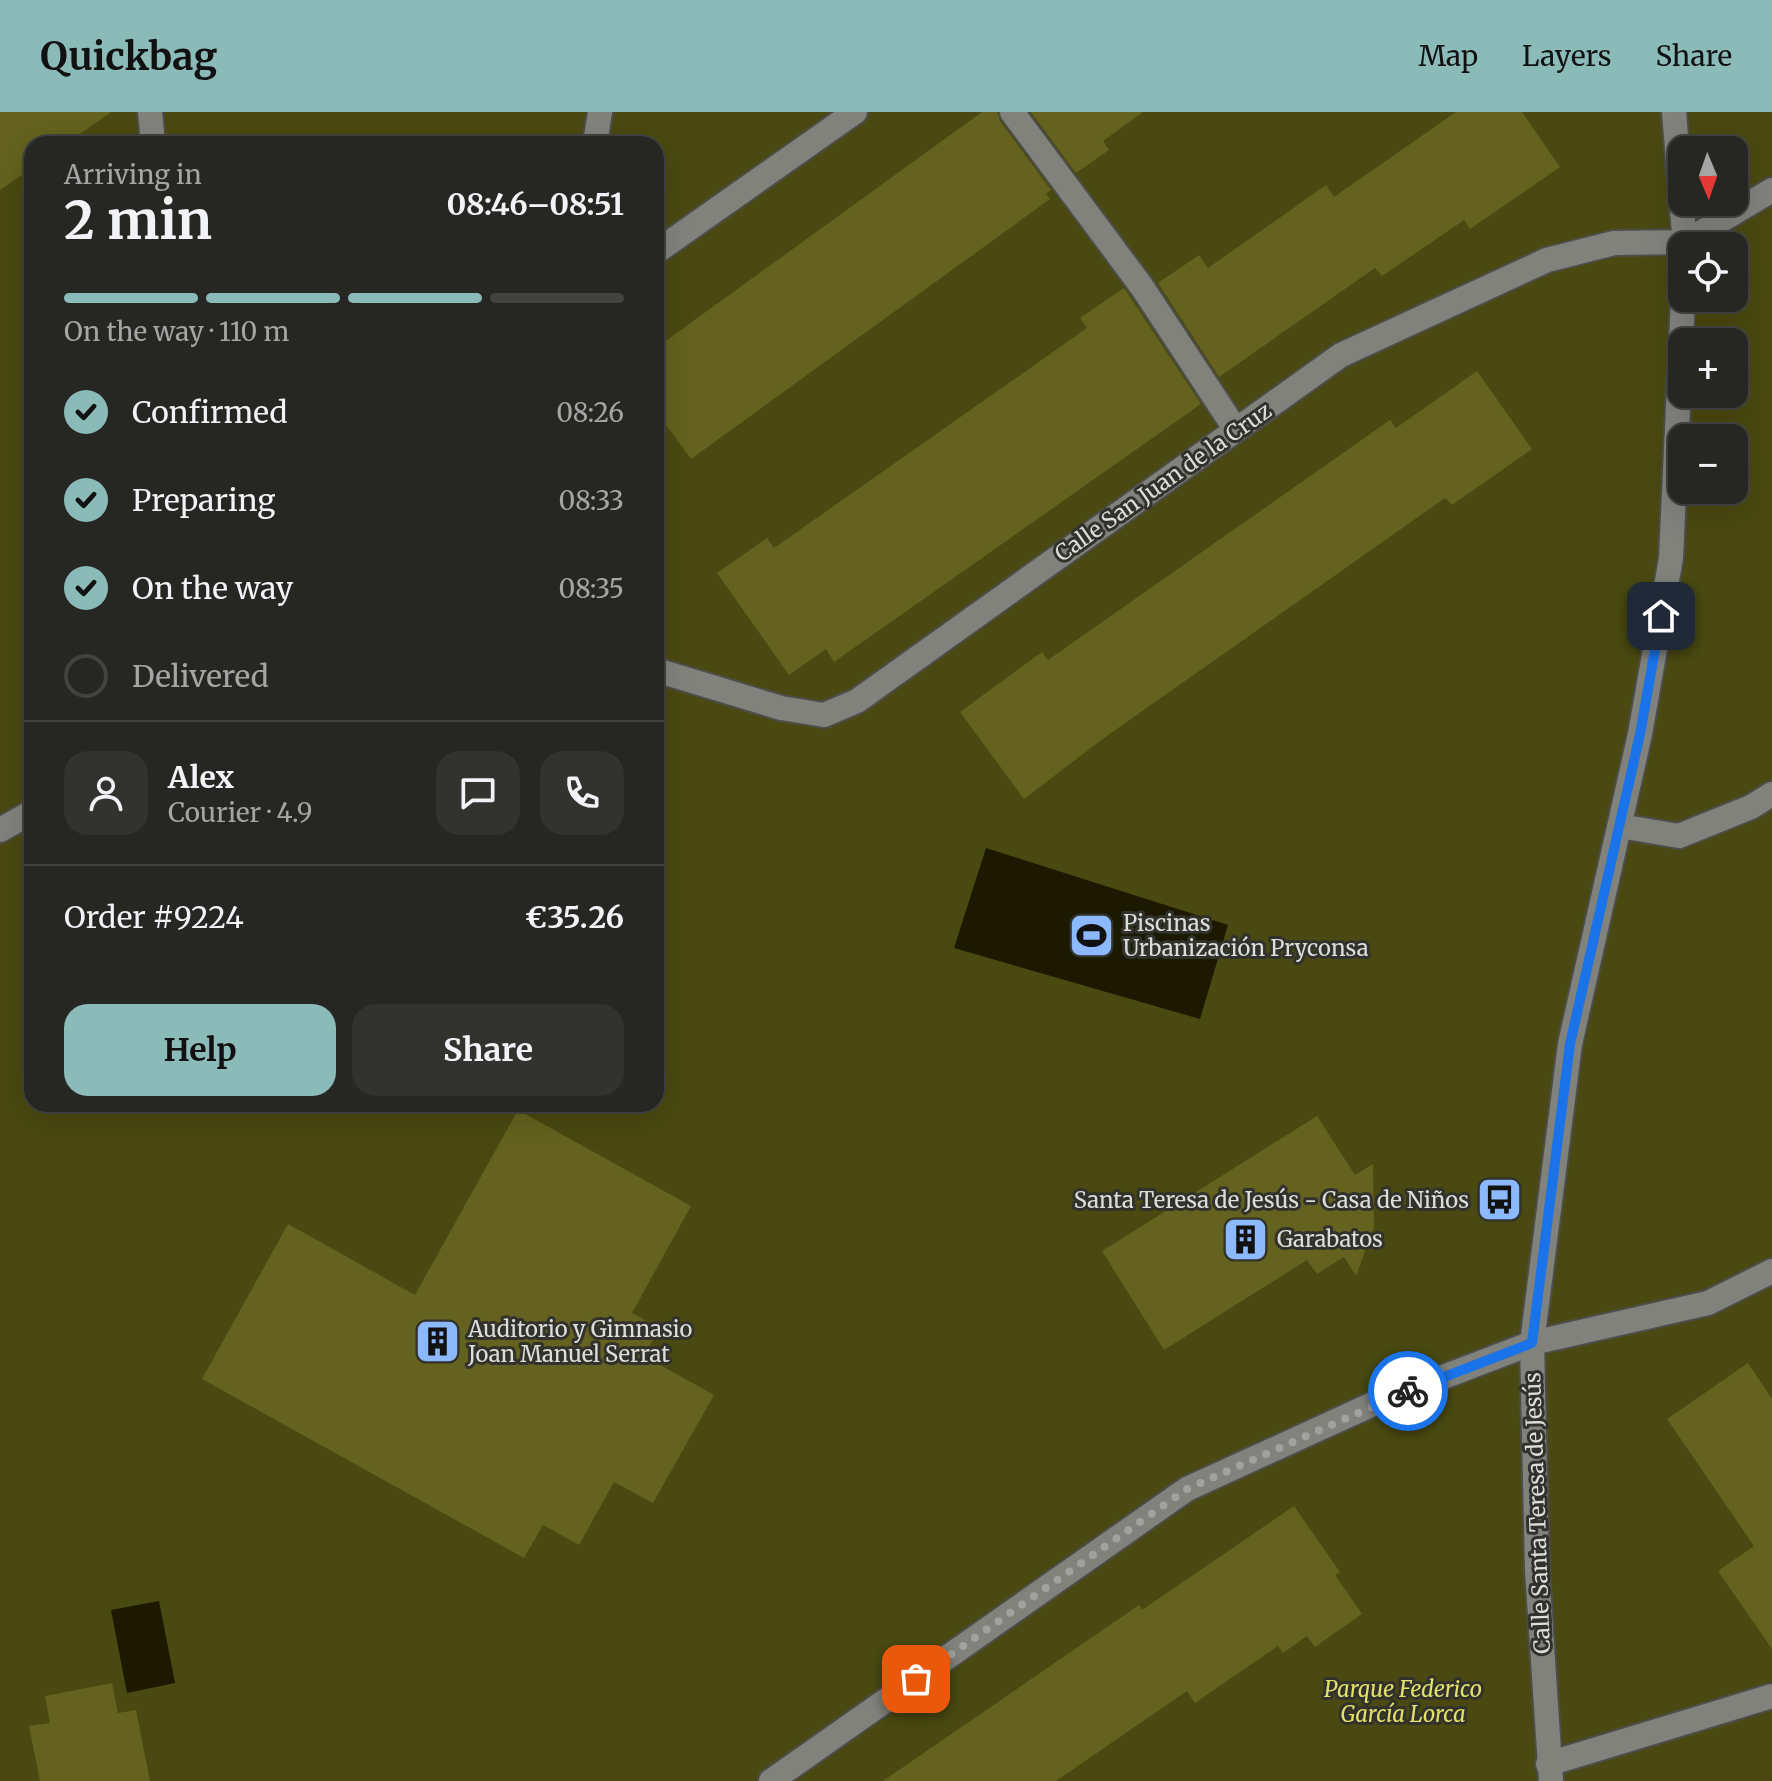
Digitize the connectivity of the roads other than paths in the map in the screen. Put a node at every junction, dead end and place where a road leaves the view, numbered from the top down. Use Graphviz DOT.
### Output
graph roads {
  1 [pos="150,112"];
  2 [pos="600,112"];
  3 [pos="855,112"];
  4 [pos="1012,112"];
  5 [pos="1674,112"];
  6 [pos="152,136"];
  7 [pos="596,136"];
  8 [pos="1772,190"];
  9 [pos="1684,232"];
  10 [pos="1704,232"];
  11 [pos="1668,244"];
  12 [pos="664,246"];
  13 [pos="1682,312"];
  14 [pos="1236,430"];
  15 [pos="664,672"];
  16 [pos="1772,794"];
  17 [pos="24,816"];
  18 [pos="1620,826"];
  19 [pos="0,830"];
  20 [pos="1772,1271"];
  21 [pos="1532,1343"];
  22 [pos="1772,1696"];
  23 [pos="1550,1772"];
  24 [pos="771,1781"];
  1 -- 6 [label="street"];
  2 -- 7 [label="street"];
  3 -- 12 [label="street"];
  4 -- 14 [label="street"];
  5 -- 9 [label="street"];
  8 -- 10 [label="street"];
  11 -- 14 [label="street, Calle San Juan de la Cruz"];
  13 -- 18 [label="street, Calle Santa Teresa de Jesús"];
  14 -- 15 [label="street, Calle San Juan de la Cruz"];
  16 -- 18 [label="street"];
  17 -- 19 [label="street"];
  18 -- 21 [label="street, Calle Santa Teresa de Jesús"];
  20 -- 21 [label="street"];
  21 -- 23 [label="street, Calle Santa Teresa de Jesús"];
  21 -- 24 [label="street"];
  22 -- 23 [label="street"];
}
